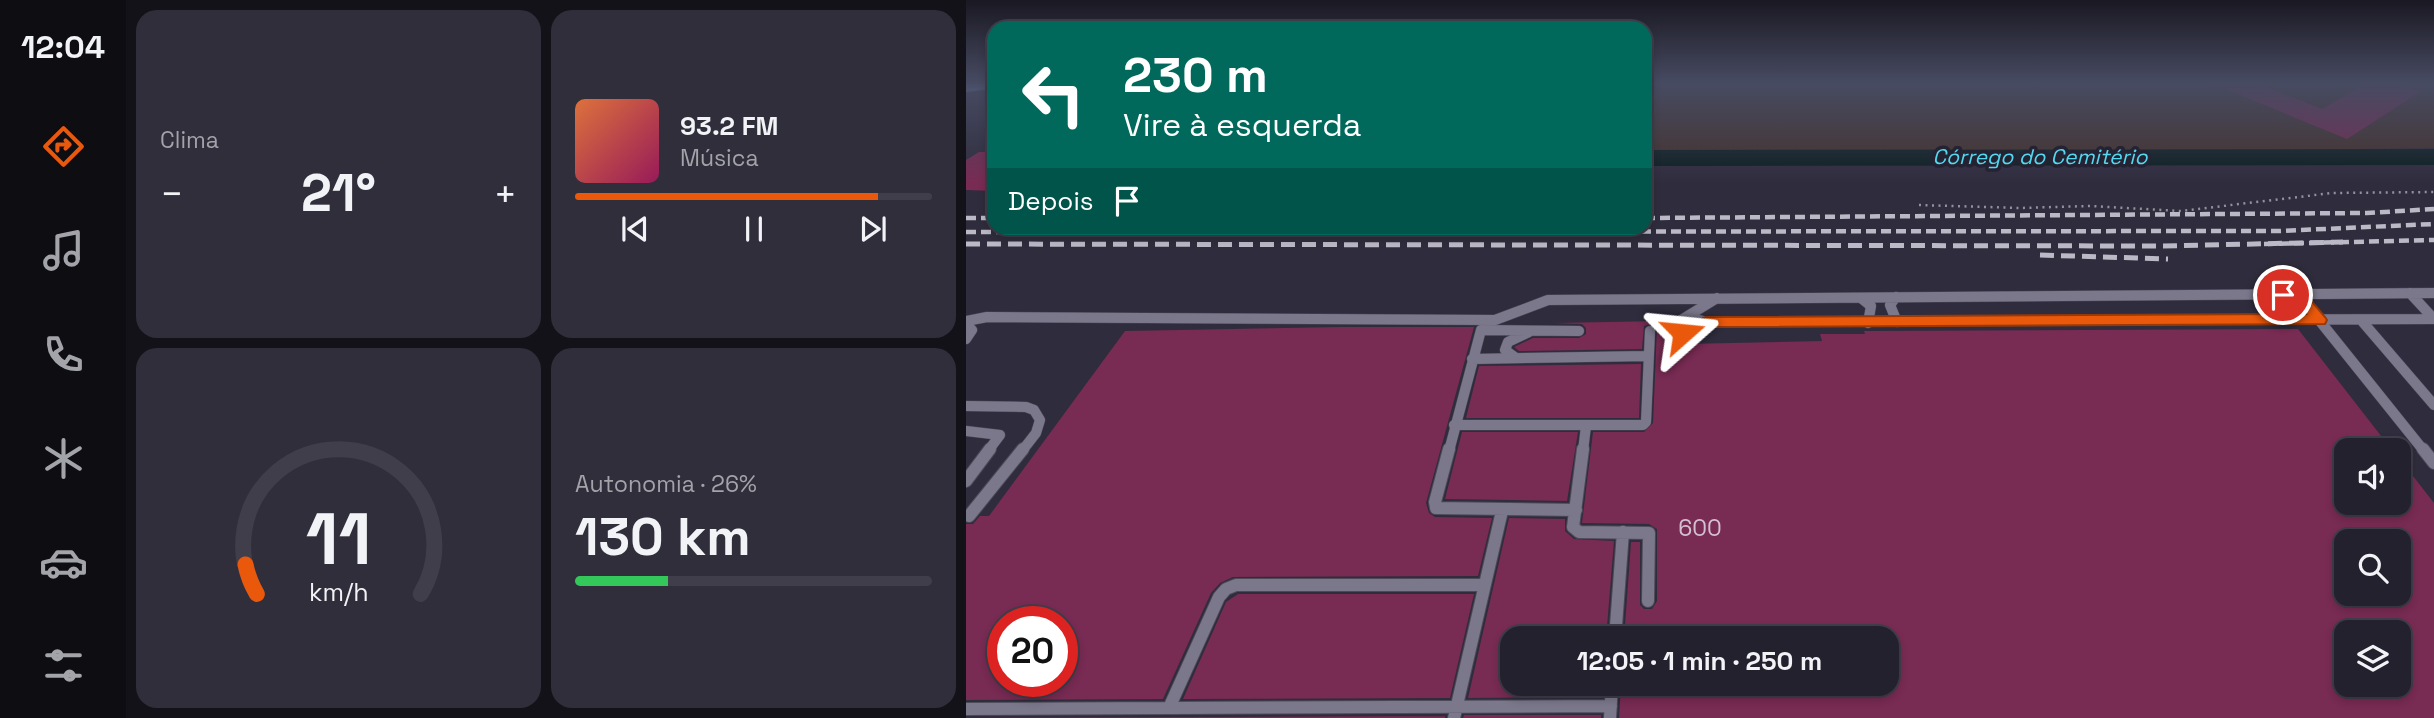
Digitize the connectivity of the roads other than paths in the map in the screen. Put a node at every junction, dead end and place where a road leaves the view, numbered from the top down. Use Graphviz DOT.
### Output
graph roads {
  1 [pos="2410,293"];
  2 [pos="2434,293"];
  3 [pos="2266,295"];
  4 [pos="2299,295"];
  5 [pos="1861,297"];
  6 [pos="1896,297"];
  7 [pos="1717,298"];
  8 [pos="1693,313"];
  9 [pos="2282,318"];
  10 [pos="2434,319"];
  11 [pos="2320,320"];
  12 [pos="2361,320"];
  13 [pos="966,322"];
  14 [pos="1706,322"];
  15 [pos="1897,322"];
  16 [pos="1868,323"];
  17 [pos="1539,329"];
  18 [pos="1579,331"];
  19 [pos="1650,331"];
  20 [pos="966,339"];
  21 [pos="1648,356"];
  22 [pos="1517,358"];
  23 [pos="1472,359"];
  24 [pos="2434,405"];
  25 [pos="966,406"];
  26 [pos="1454,425"];
  27 [pos="1586,426"];
  28 [pos="966,432"];
  29 [pos="2434,463"];
  30 [pos="966,481"];
  31 [pos="1576,510"];
  32 [pos="1502,511"];
  33 [pos="969,516"];
  34 [pos="1623,532"];
  35 [pos="1483,585"];
  36 [pos="1648,601"];
  37 [pos="1616,626"];
  38 [pos="966,709"];
  39 [pos="1174,711"];
  40 [pos="1610,712"];
  41 [pos="1455,713"];
  1 -- 2 [label="lane"];
  1 -- 4 [label="lane"];
  1 -- 10 [label="lane"];
  3 -- 4 [label="lane"];
  3 -- 6 [label="lane"];
  3 -- 9 [label="lane"];
  4 -- 11 [label="lane"];
  5 -- 6 [label="lane"];
  5 -- 7 [label="lane"];
  5 -- 16 [label="lane"];
  6 -- 15 [label="lane"];
  7 -- 8 [label="lane"];
  7 -- 13 [label="lane"];
  8 -- 14 [label="lane"];
  8 -- 14 [label="lane"];
  9 -- 11 [label="lane"];
  9 -- 15 [label="lane"];
  10 -- 12 [label="lane"];
  11 -- 12 [label="lane"];
  11 -- 29 [label="lane"];
  12 -- 24 [label="lane"];
  13 -- 20 [label="lane"];
  14 -- 16 [label="lane"];
  15 -- 16 [label="lane"];
  17 -- 18 [label="lane"];
  17 -- 22 [label="lane"];
  17 -- 23 [label="lane"];
  19 -- 21 [label="lane"];
  21 -- 22 [label="lane"];
  21 -- 27 [label="lane"];
  22 -- 23 [label="lane"];
  23 -- 26 [label="lane"];
  25 -- 33 [label="lane"];
  26 -- 27 [label="lane"];
  26 -- 32 [label="lane"];
  27 -- 31 [label="lane"];
  28 -- 30 [label="lane"];
  31 -- 32 [label="lane"];
  31 -- 34 [label="lane"];
  32 -- 35 [label="lane"];
  34 -- 36 [label="lane"];
  34 -- 37 [label="lane"];
  35 -- 39 [label="lane"];
  35 -- 41 [label="lane"];
  38 -- 39 [label="lane"];
  39 -- 41 [label="lane"];
  40 -- 41 [label="lane"];
}
